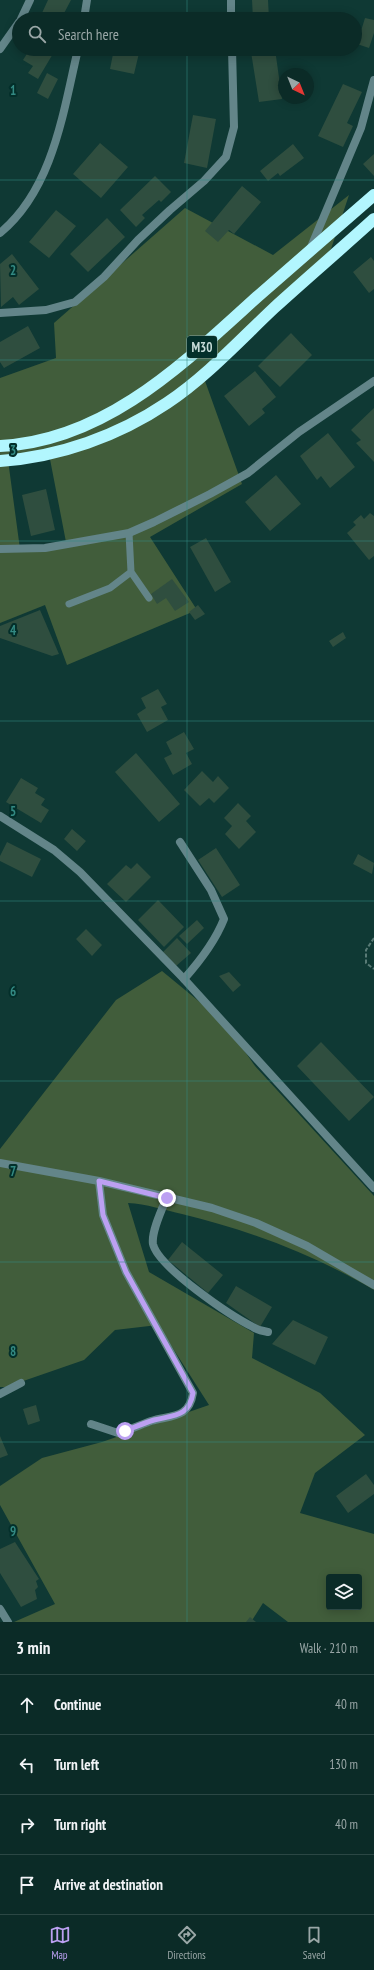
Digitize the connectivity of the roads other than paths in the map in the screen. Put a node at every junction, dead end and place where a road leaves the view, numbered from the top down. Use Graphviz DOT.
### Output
graph roads {
  1 [pos="30,0"];
  2 [pos="87,0"];
  3 [pos="231,0"];
  4 [pos="24,12"];
  5 [pos="85,12"];
  6 [pos="232,12"];
  7 [pos="12,32"];
  8 [pos="0,49"];
  9 [pos="76,56"];
  10 [pos="232,56"];
  11 [pos="374,80"];
  12 [pos="374,195"];
  13 [pos="374,219"];
  14 [pos="0,233"];
  15 [pos="310,250"];
  16 [pos="0,313"];
  17 [pos="374,381"];
  18 [pos="0,446"];
  19 [pos="0,461"];
  20 [pos="129,532"];
  21 [pos="0,549"];
  22 [pos="131,572"];
  23 [pos="149,598"];
  24 [pos="69,604"];
  25 [pos="0,816"];
  26 [pos="180,842"];
  27 [pos="184,979"];
  28 [pos="0,1162"];
  29 [pos="99,1181"];
  30 [pos="374,1188"];
  31 [pos="167,1198"];
  32 [pos="374,1285"];
  33 [pos="268,1332"];
  34 [pos="21,1383"];
  35 [pos="0,1394"];
  36 [pos="91,1424"];
  37 [pos="0,1608"];
  38 [pos="8,1622"];
  1 -- 4 [label="street"];
  2 -- 5 [label="street"];
  3 -- 6 [label="street"];
  7 -- 8 [label="street"];
  9 -- 14 [label="street"];
  10 -- 16 [label="street"];
  11 -- 15 [label="street"];
  12 -- 15 [label="highway, M30"];
  13 -- 19 [label="highway, M30"];
  15 -- 18 [label="highway, M30"];
  17 -- 20 [label="street"];
  20 -- 21 [label="street"];
  20 -- 22 [label="lane"];
  22 -- 23 [label="lane"];
  22 -- 24 [label="lane"];
  25 -- 27 [label="street"];
  26 -- 27 [label="street"];
  27 -- 30 [label="street"];
  28 -- 29 [label="street"];
  29 -- 31 [label="street"];
  29 -- 36 [label="street"];
  31 -- 32 [label="street"];
  31 -- 33 [label="street"];
  34 -- 35 [label="street"];
  37 -- 38 [label="street"];
}
